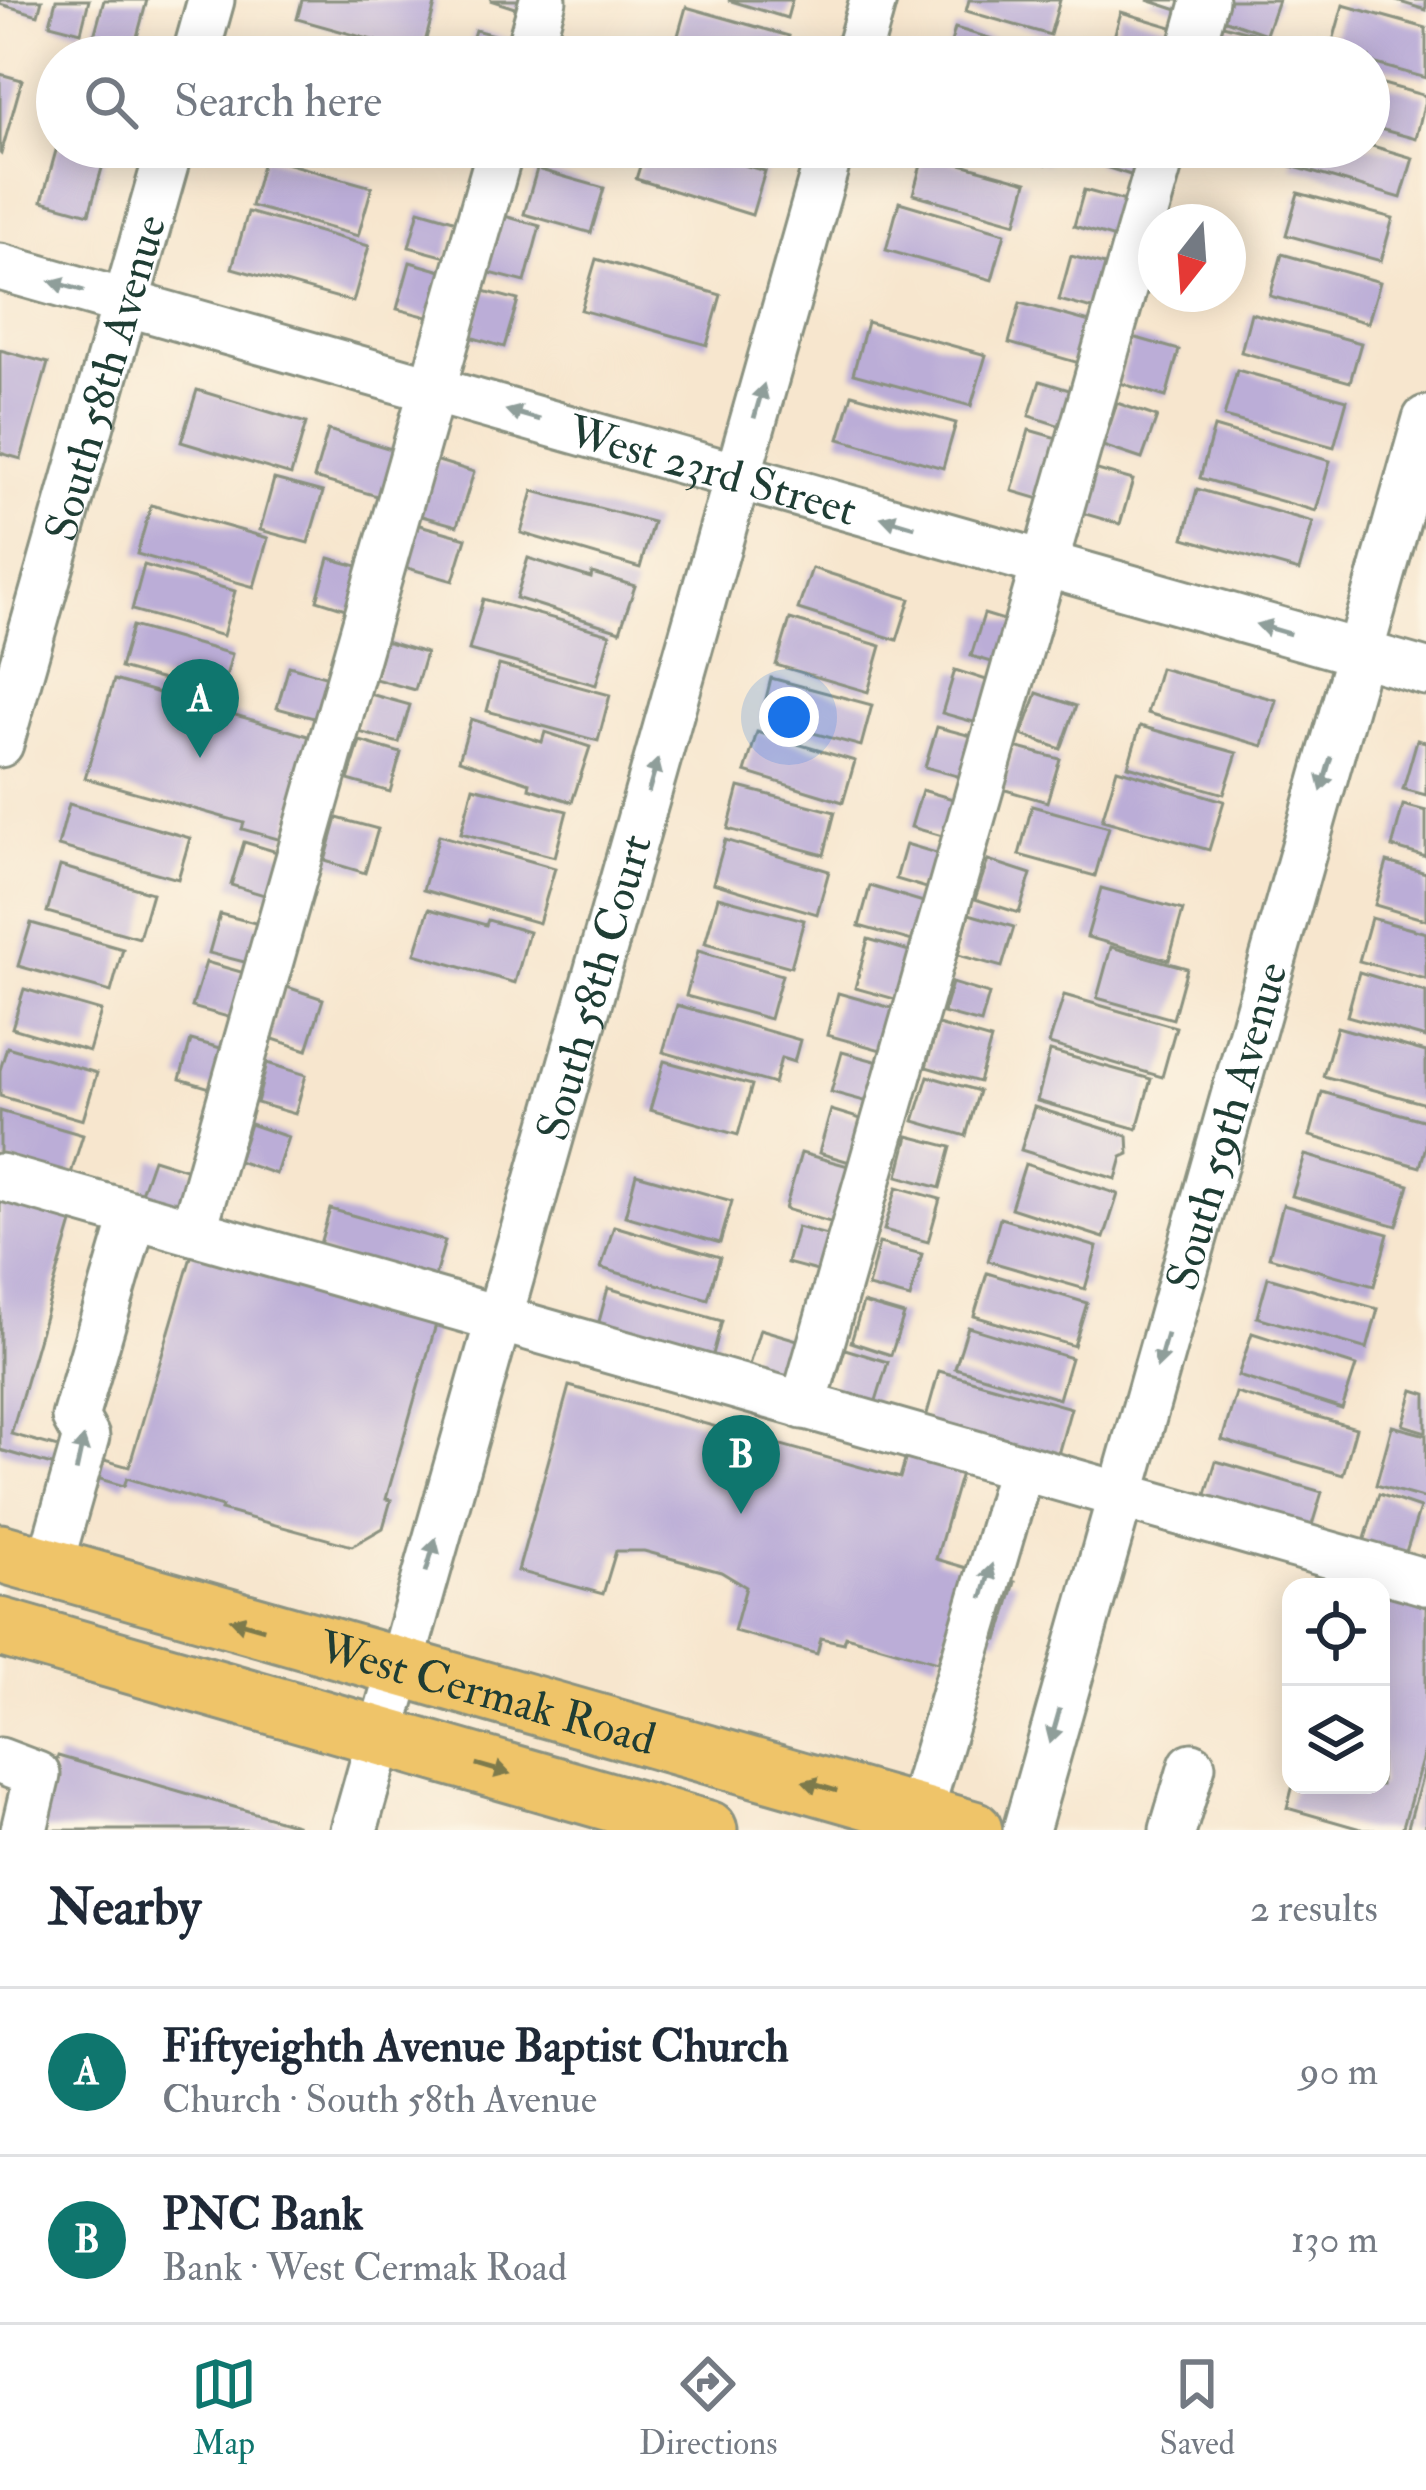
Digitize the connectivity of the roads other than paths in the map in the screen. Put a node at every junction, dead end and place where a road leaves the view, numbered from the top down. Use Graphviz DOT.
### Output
graph roads {
  1 [pos="212,0"];
  2 [pos="543,0"];
  3 [pos="873,0"];
  4 [pos="1205,0"];
  5 [pos="201,36"];
  6 [pos="533,36"];
  7 [pos="863,36"];
  8 [pos="1195,36"];
  9 [pos="164,168"];
  10 [pos="495,168"];
  11 [pos="825,168"];
  12 [pos="1158,168"];
  13 [pos="0,267"];
  14 [pos="125,303"];
  15 [pos="432,390"];
  16 [pos="1426,419"];
  17 [pos="738,477"];
  18 [pos="1045,564"];
  19 [pos="20,599"];
  20 [pos="1359,654"];
  21 [pos="1426,672"];
  22 [pos="0,744"];
  23 [pos="0,1177"];
  24 [pos="134,1215"];
  25 [pos="193,1232"];
  26 [pos="499,1319"];
  27 [pos="803,1406"];
  28 [pos="1021,1467"];
  29 [pos="1120,1496"];
  30 [pos="25,1560"];
  31 [pos="1425,1577"];
  32 [pos="0,1627"];
  33 [pos="400,1668"];
  34 [pos="380,1736"];
  35 [pos="0,1761"];
  36 [pos="1192,1766"];
  37 [pos="919,1814"];
  38 [pos="23,1830"];
  39 [pos="354,1830"];
  40 [pos="708,1830"];
  41 [pos="973,1830"];
  42 [pos="1025,1830"];
  43 [pos="1173,1830"];
  1 -- 5 [label="street"];
  2 -- 6 [label="street"];
  3 -- 7 [label="street"];
  4 -- 8 [label="street"];
  9 -- 14 [label="street, South 58th Avenue"];
  10 -- 15 [label="street"];
  17 -- 11 [label="street, South 58th Court, one-way"];
  12 -- 18 [label="street"];
  14 -- 13 [label="street, West 23rd Street, one-way"];
  14 -- 15 [label="street, West 23rd Street"];
  14 -- 19 [label="street, South 58th Avenue"];
  17 -- 15 [label="street, West 23rd Street, one-way"];
  15 -- 25 [label="street"];
  16 -- 20 [label="street, South 59th Avenue"];
  18 -- 17 [label="street, West 23rd Street, one-way"];
  26 -- 17 [label="street, South 58th Court, one-way"];
  20 -- 18 [label="street, West 23rd Street, one-way"];
  18 -- 27 [label="street"];
  19 -- 22 [label="street, South 58th Avenue"];
  20 -- 21 [label="street, West 23rd Street"];
  20 -- 29 [label="street, South 59th Avenue, one-way"];
  23 -- 24 [label="street"];
  24 -- 25 [label="street"];
  30 -- 24 [label="street, one-way"];
  25 -- 26 [label="street"];
  26 -- 27 [label="street"];
  33 -- 26 [label="street, South 58th Court, one-way"];
  27 -- 28 [label="street"];
  28 -- 29 [label="street"];
  37 -- 28 [label="street, one-way"];
  29 -- 31 [label="street"];
  29 -- 42 [label="street, South 59th Avenue, one-way"];
  33 -- 30 [label="main road, West Cermak Road, one-way"];
  32 -- 34 [label="main road, West Cermak Road"];
  33 -- 34 [label="street, South 58th Court"];
  37 -- 33 [label="main road, West Cermak Road, one-way"];
  34 -- 39 [label="street, South 58th Court"];
  34 -- 40 [label="main road, West Cermak Road, one-way"];
  35 -- 38 [label="street"];
  36 -- 43 [label="street"];
  37 -- 41 [label="main road, West Cermak Road"];
}
